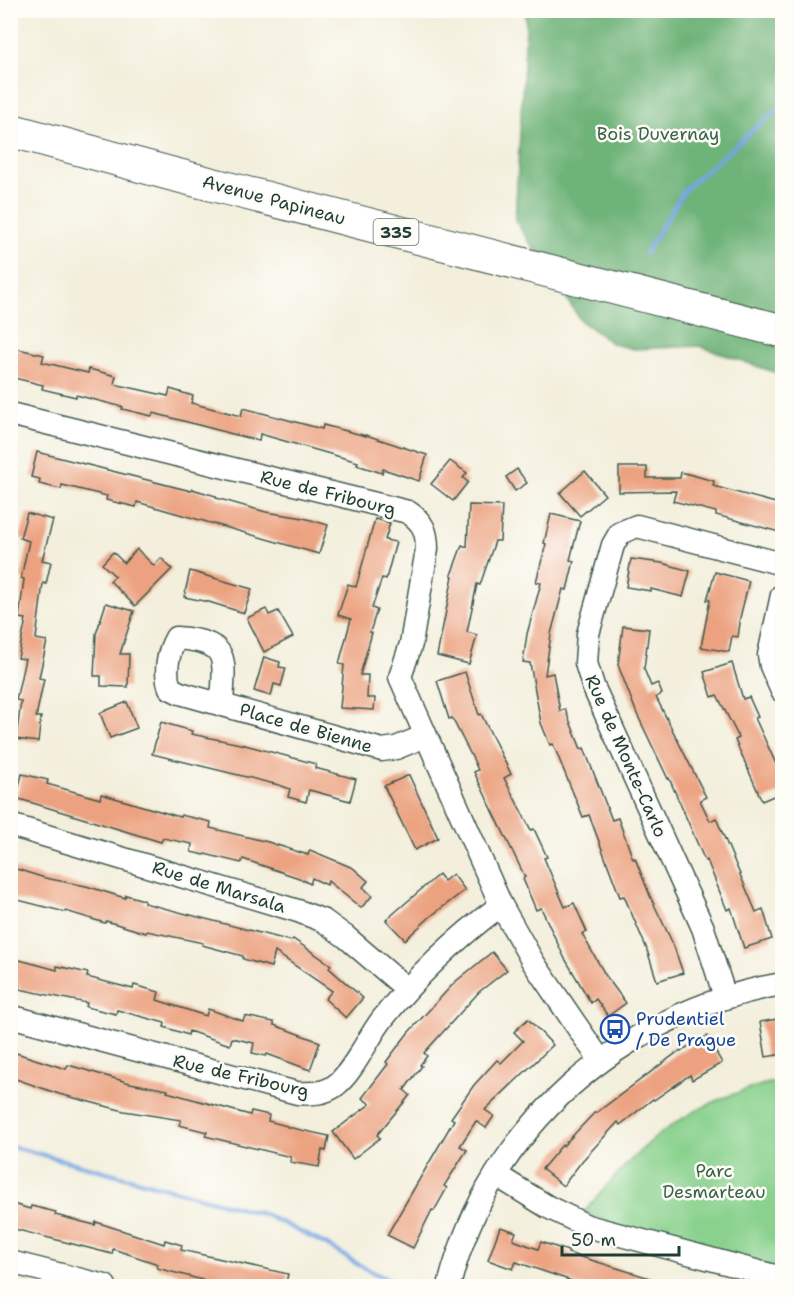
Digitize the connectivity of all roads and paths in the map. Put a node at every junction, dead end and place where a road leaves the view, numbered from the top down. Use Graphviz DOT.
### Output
graph roads {
  1 [pos="10,130"];
  2 [pos="783,331"];
  3 [pos="10,414"];
  4 [pos="783,564"];
  5 [pos="783,595"];
  6 [pos="783,691"];
  7 [pos="222,705"];
  8 [pos="425,736"];
  9 [pos="10,825"];
  10 [pos="501,905"];
  11 [pos="783,984"];
  12 [pos="407,989"];
  13 [pos="725,997"];
  14 [pos="10,1016"];
  15 [pos="600,1060"];
  16 [pos="496,1174"];
  17 [pos="10,1262"];
  18 [pos="783,1278"];
  19 [pos="105,1287"];
  20 [pos="449,1287"];
  1 -- 2 [label="highway, Avenue Papineau / 335"];
  3 -- 8 [label="street, Rue de Fribourg"];
  4 -- 13 [label="street, Rue de Monte-Carlo"];
  5 -- 6 [label="street"];
  7 -- 8 [label="street, Place de Bienne"];
  8 -- 10 [label="street, Rue de Fribourg"];
  9 -- 12 [label="street, Rue de Marsala"];
  10 -- 12 [label="street, Rue de Fribourg"];
  10 -- 15 [label="street, Rue de Fribourg"];
  11 -- 13 [label="street"];
  12 -- 14 [label="street, Rue de Fribourg"];
  13 -- 15 [label="street"];
  15 -- 16 [label="street"];
  16 -- 18 [label="street"];
  16 -- 20 [label="street"];
  17 -- 19 [label="street"];
}
